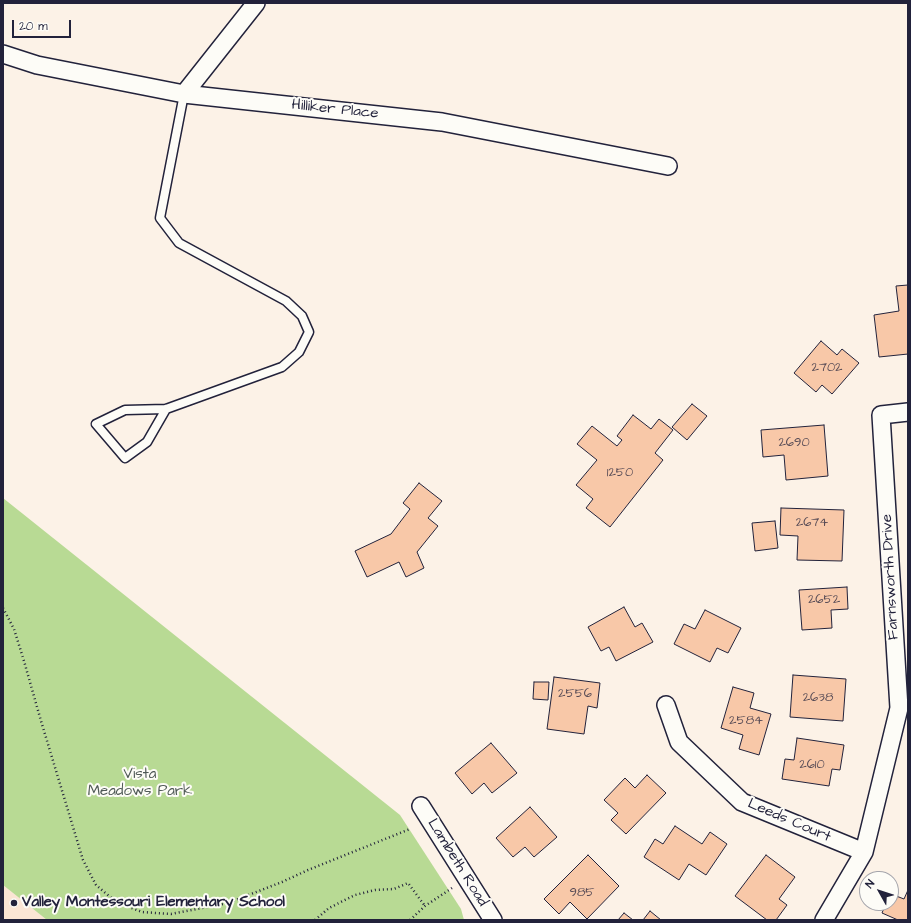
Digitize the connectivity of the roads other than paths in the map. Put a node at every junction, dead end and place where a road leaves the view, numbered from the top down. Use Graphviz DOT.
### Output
graph roads {
  1 [pos="256,3"];
  2 [pos="3,54"];
  3 [pos="184,94"];
  4 [pos="668,166"];
  5 [pos="166,409"];
  6 [pos="908,412"];
  7 [pos="666,705"];
  8 [pos="420,806"];
  9 [pos="864,852"];
  10 [pos="493,920"];
  11 [pos="824,920"];
  1 -- 3 [label="street"];
  2 -- 3 [label="street, Hilliker Place"];
  3 -- 4 [label="street, Hilliker Place"];
  3 -- 5 [label="lane"];
  5 -- 5 [label="lane"];
  6 -- 9 [label="street, Farnsworth Drive"];
  7 -- 9 [label="street, Leeds Court"];
  8 -- 10 [label="street, Lambeth Road"];
  9 -- 11 [label="street, Farnsworth Drive"];
}
